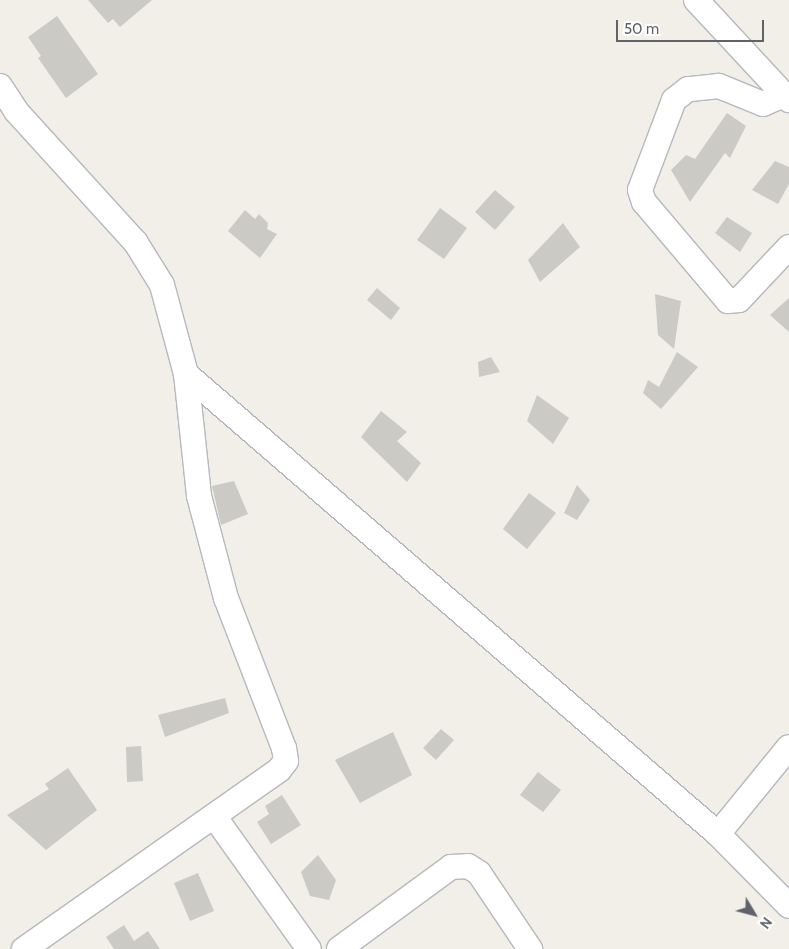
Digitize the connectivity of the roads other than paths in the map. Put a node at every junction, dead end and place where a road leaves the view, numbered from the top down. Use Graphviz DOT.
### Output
graph roads {
  1 [pos="696,0"];
  2 [pos="0,86"];
  3 [pos="786,97"];
  4 [pos="789,247"];
  5 [pos="186,374"];
  6 [pos="789,747"];
  7 [pos="214,816"];
  8 [pos="718,834"];
  9 [pos="789,906"];
  10 [pos="24,949"];
  11 [pos="309,949"];
  12 [pos="339,949"];
  13 [pos="530,949"];
  1 -- 3 [label="street"];
  2 -- 5 [label="street"];
  3 -- 4 [label="street"];
  5 -- 7 [label="street"];
  5 -- 8 [label="street"];
  6 -- 8 [label="street"];
  7 -- 10 [label="street"];
  7 -- 11 [label="street"];
  8 -- 9 [label="street"];
  12 -- 13 [label="street"];
}
